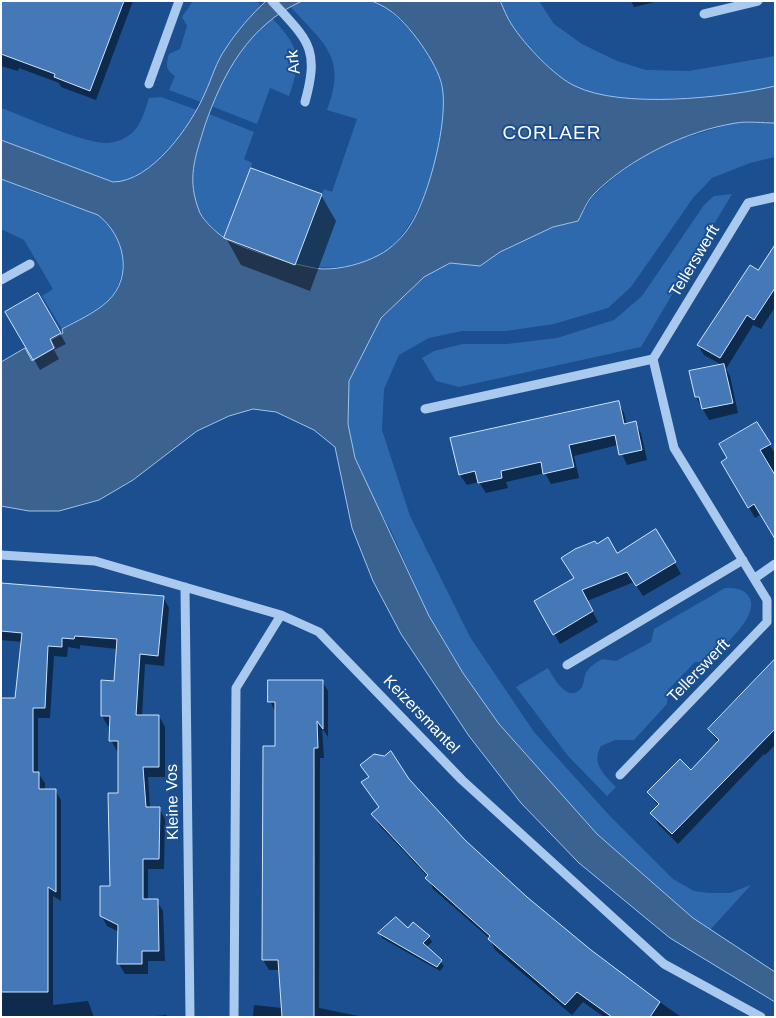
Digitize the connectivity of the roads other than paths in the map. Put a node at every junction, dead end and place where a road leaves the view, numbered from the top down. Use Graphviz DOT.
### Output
graph roads {
  1 [pos="179,1"];
  2 [pos="272,1"];
  3 [pos="758,1"];
  4 [pos="704,14"];
  5 [pos="149,84"];
  6 [pos="306,102"];
  7 [pos="775,197"];
  8 [pos="30,264"];
  9 [pos="1,280"];
  10 [pos="653,358"];
  11 [pos="425,409"];
  12 [pos="1,555"];
  13 [pos="743,560"];
  14 [pos="775,564"];
  15 [pos="755,578"];
  16 [pos="185,587"];
  17 [pos="281,615"];
  18 [pos="566,665"];
  19 [pos="620,775"];
  20 [pos="190,1017"];
  21 [pos="234,1017"];
  22 [pos="761,1017"];
  1 -- 5 [label="street"];
  2 -- 6 [label="street, Ark"];
  3 -- 4 [label="street"];
  7 -- 10 [label="street, Tellerswerft"];
  8 -- 9 [label="street"];
  10 -- 11 [label="street"];
  10 -- 13 [label="street, Tellerswerft"];
  12 -- 16 [label="street, Keizersmantel"];
  13 -- 15 [label="street, Tellerswerft"];
  13 -- 18 [label="street"];
  14 -- 15 [label="street"];
  15 -- 19 [label="street, Tellerswerft"];
  16 -- 17 [label="street, Keizersmantel"];
  16 -- 20 [label="street, Kleine Vos"];
  17 -- 21 [label="street"];
  17 -- 22 [label="street, Keizersmantel"];
}
